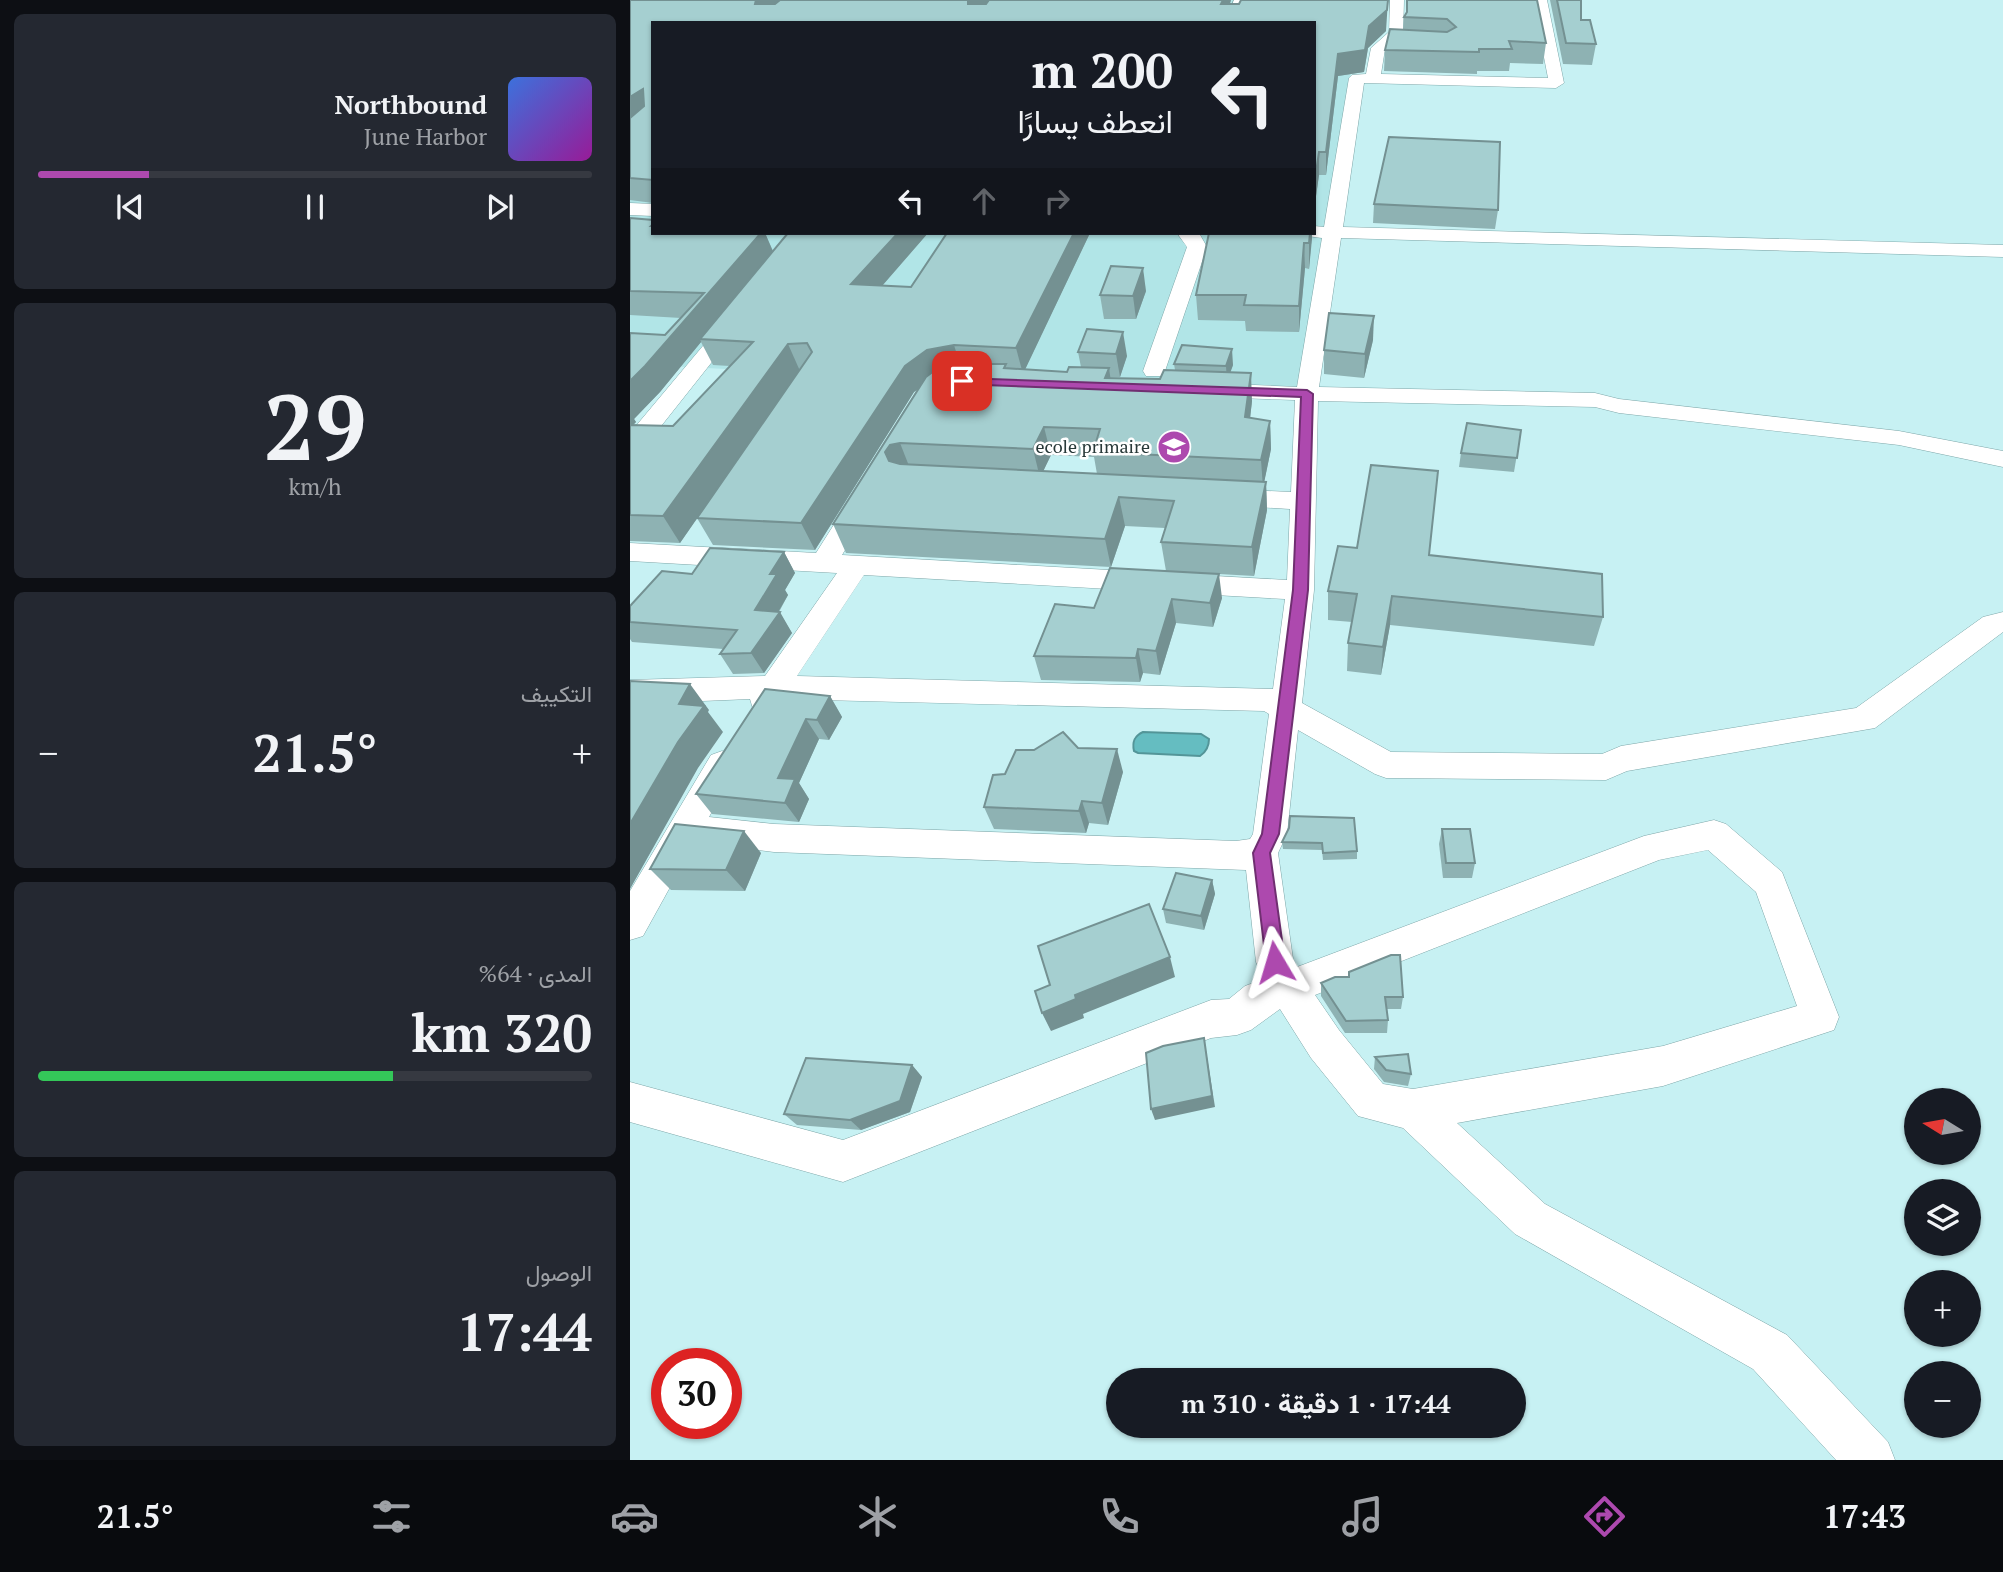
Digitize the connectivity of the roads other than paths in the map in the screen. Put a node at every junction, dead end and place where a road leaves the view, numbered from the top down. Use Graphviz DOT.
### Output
graph roads {
  1 [pos="1241,0"];
  2 [pos="1397,0"];
  3 [pos="1540,0"];
  4 [pos="1232,21"];
  5 [pos="1384,43"];
  6 [pos="1408,44"];
  7 [pos="1373,78"];
  8 [pos="630,209"];
  9 [pos="651,210"];
  10 [pos="1323,232"];
  11 [pos="1190,235"];
  12 [pos="2003,251"];
  13 [pos="744,308"];
  14 [pos="1307,394"];
  15 [pos="630,449"];
  16 [pos="2003,459"];
  17 [pos="876,477"];
  18 [pos="1195,496"];
  19 [pos="1303,501"];
  20 [pos="630,552"];
  21 [pos="823,564"];
  22 [pos="856,566"];
  23 [pos="1300,590"];
  24 [pos="2003,622"];
  25 [pos="773,687"];
  26 [pos="630,692"];
  27 [pos="1287,710"];
  28 [pos="684,828"];
  29 [pos="1261,853"];
  30 [pos="630,923"];
  31 [pos="1289,989"];
  32 [pos="630,1102"];
  33 [pos="1413,1110"];
  34 [pos="1870,1460"];
  1 -- 4 [label="street"];
  2 -- 5 [label="street"];
  3 -- 7 [label="street"];
  5 -- 6 [label="street"];
  5 -- 7 [label="street"];
  7 -- 10 [label="street"];
  8 -- 9 [label="street"];
  10 -- 12 [label="street"];
  10 -- 14 [label="street"];
  11 -- 14 [label="street"];
  13 -- 15 [label="street"];
  14 -- 16 [label="street"];
  14 -- 19 [label="street"];
  17 -- 21 [label="street"];
  18 -- 19 [label="street"];
  19 -- 23 [label="street"];
  20 -- 21 [label="street"];
  21 -- 22 [label="street"];
  22 -- 23 [label="street"];
  22 -- 25 [label="street"];
  23 -- 27 [label="street"];
  24 -- 27 [label="street"];
  25 -- 26 [label="street"];
  25 -- 27 [label="street"];
  25 -- 28 [label="street"];
  27 -- 29 [label="street"];
  28 -- 29 [label="street"];
  28 -- 30 [label="street"];
  29 -- 31 [label="street"];
  31 -- 32 [label="street"];
  31 -- 33 [label="street"];
  31 -- 33 [label="street"];
  33 -- 34 [label="street"];
}
